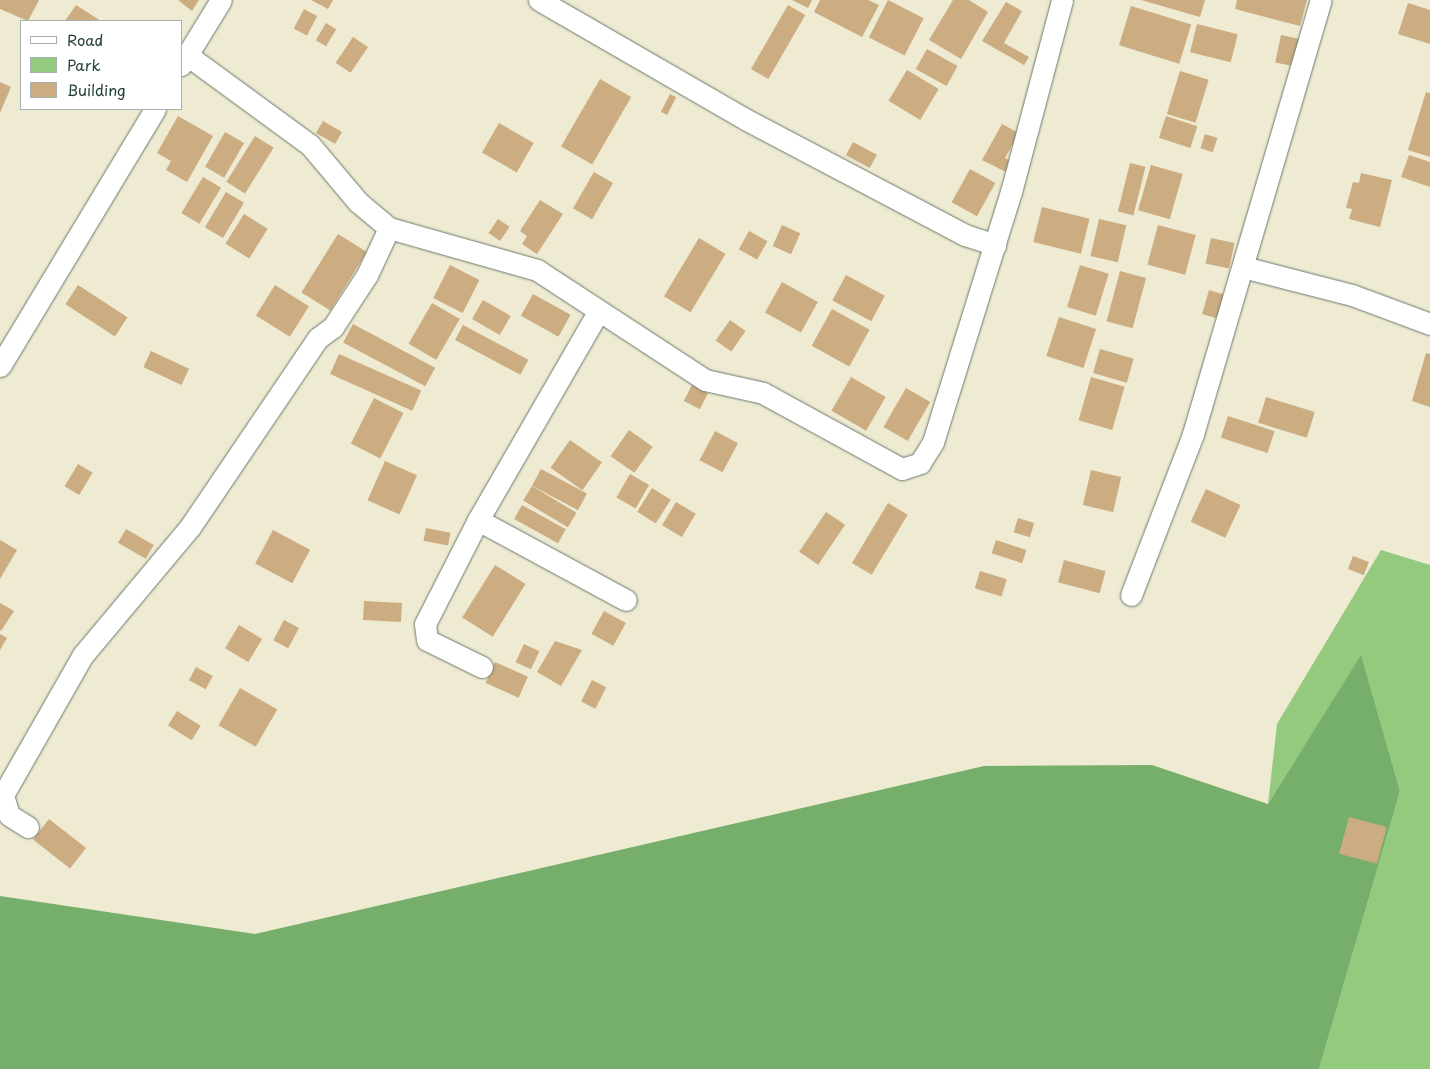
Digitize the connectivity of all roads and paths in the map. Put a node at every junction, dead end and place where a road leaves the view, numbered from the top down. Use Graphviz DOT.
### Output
graph roads {
  1 [pos="221,0"];
  2 [pos="539,0"];
  3 [pos="1322,0"];
  4 [pos="1059,1"];
  5 [pos="184,60"];
  6 [pos="154,110"];
  7 [pos="388,228"];
  8 [pos="996,245"];
  9 [pos="1243,266"];
  10 [pos="598,312"];
  11 [pos="1430,324"];
  12 [pos="0,366"];
  13 [pos="478,520"];
  14 [pos="1131,595"];
  15 [pos="626,600"];
  16 [pos="482,666"];
  17 [pos="28,826"];
  1 -- 5 [label="street"];
  2 -- 8 [label="street"];
  3 -- 9 [label="street"];
  4 -- 8 [label="street"];
  5 -- 7 [label="street"];
  6 -- 12 [label="street"];
  7 -- 10 [label="street"];
  7 -- 17 [label="street"];
  8 -- 10 [label="street"];
  9 -- 11 [label="street"];
  9 -- 14 [label="street"];
  10 -- 13 [label="street"];
  13 -- 15 [label="street"];
  13 -- 16 [label="street"];
}
